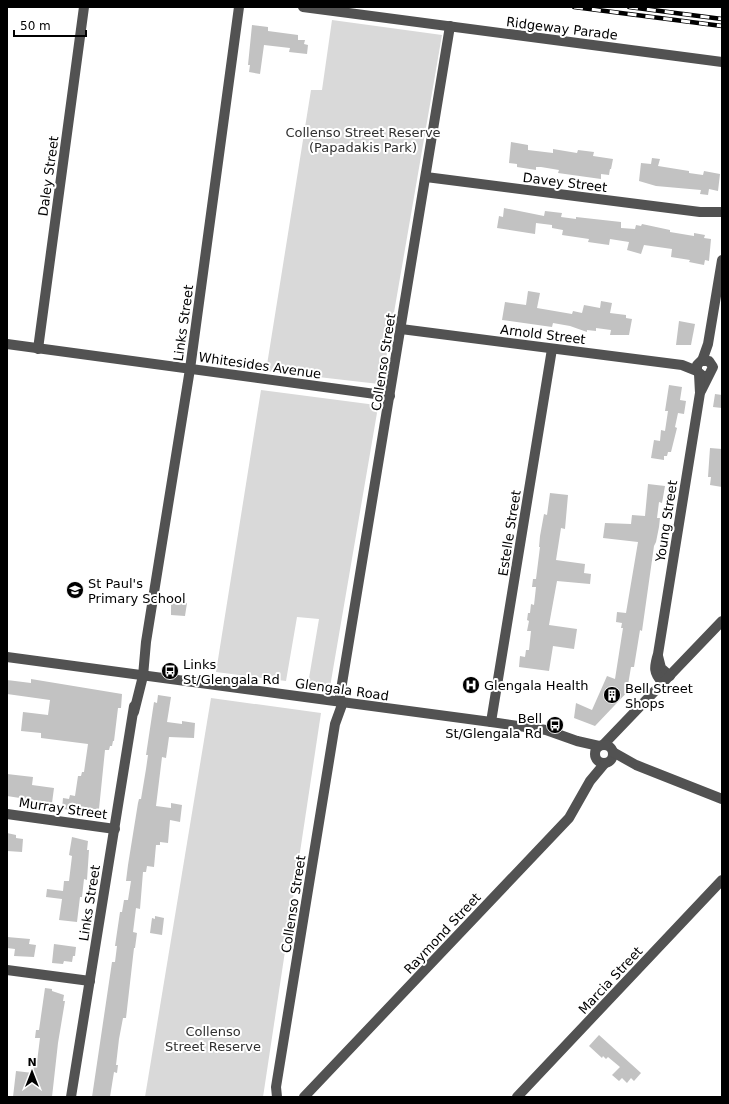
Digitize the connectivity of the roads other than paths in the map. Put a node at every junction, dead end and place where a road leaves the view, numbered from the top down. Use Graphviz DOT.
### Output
graph roads {
  1 [pos="84,7"];
  2 [pos="239,7"];
  3 [pos="303,7"];
  4 [pos="450,26"];
  5 [pos="722,62"];
  6 [pos="426,177"];
  7 [pos="700,212"];
  8 [pos="722,212"];
  9 [pos="722,219"];
  10 [pos="722,260"];
  11 [pos="401,328"];
  12 [pos="7,344"];
  13 [pos="38,348"];
  14 [pos="552,349"];
  15 [pos="705,368"];
  16 [pos="190,369"];
  17 [pos="722,370"];
  18 [pos="390,396"];
  19 [pos="721,624"];
  20 [pos="7,657"];
  21 [pos="140,675"];
  22 [pos="667,680"];
  23 [pos="339,702"];
  24 [pos="491,722"];
  25 [pos="604,754"];
  26 [pos="722,799"];
  27 [pos="7,814"];
  28 [pos="115,829"];
  29 [pos="722,880"];
  30 [pos="7,970"];
  31 [pos="90,981"];
  32 [pos="275,1094"];
  33 [pos="71,1097"];
  34 [pos="304,1097"];
  35 [pos="516,1097"];
  1 -- 13 [label="street, Daley Street"];
  2 -- 16 [label="street, Links Street"];
  3 -- 4 [label="street, Ridgeway Parade"];
  4 -- 5 [label="street, Ridgeway Parade"];
  4 -- 6 [label="street, Collenso Street"];
  6 -- 7 [label="street, Davey Street"];
  6 -- 11 [label="street, Collenso Street"];
  7 -- 8 [label="street, Davey Street"];
  7 -- 9 [label="street, Davey Street"];
  10 -- 15 [label="street, Young Street"];
  11 -- 14 [label="street, Arnold Street"];
  11 -- 18 [label="street, Collenso Street"];
  12 -- 13 [label="street, Whitesides Avenue"];
  13 -- 16 [label="street, Whitesides Avenue"];
  14 -- 15 [label="street, Arnold Street"];
  14 -- 24 [label="street, Estelle Street"];
  15 -- 17 [label="street, Arnold Street"];
  15 -- 22 [label="street, Young Street"];
  16 -- 18 [label="street, Whitesides Avenue"];
  16 -- 21 [label="street, Links Street"];
  18 -- 23 [label="street, Collenso Street"];
  19 -- 22 [label="street"];
  20 -- 21 [label="street, Glengala Road"];
  21 -- 23 [label="street, Glengala Road"];
  21 -- 28 [label="street, Links Street"];
  22 -- 25 [label="street"];
  23 -- 24 [label="street, Glengala Road"];
  23 -- 32 [label="street, Collenso Street"];
  24 -- 25 [label="street, Glengala Road"];
  25 -- 26 [label="street, Glengala Road"];
  25 -- 34 [label="street, Raymond Street"];
  27 -- 28 [label="street, Murray Street"];
  28 -- 31 [label="street, Links Street"];
  29 -- 35 [label="street, Marcia Street"];
  30 -- 31 [label="street"];
  31 -- 33 [label="street, Links Street"];
}
